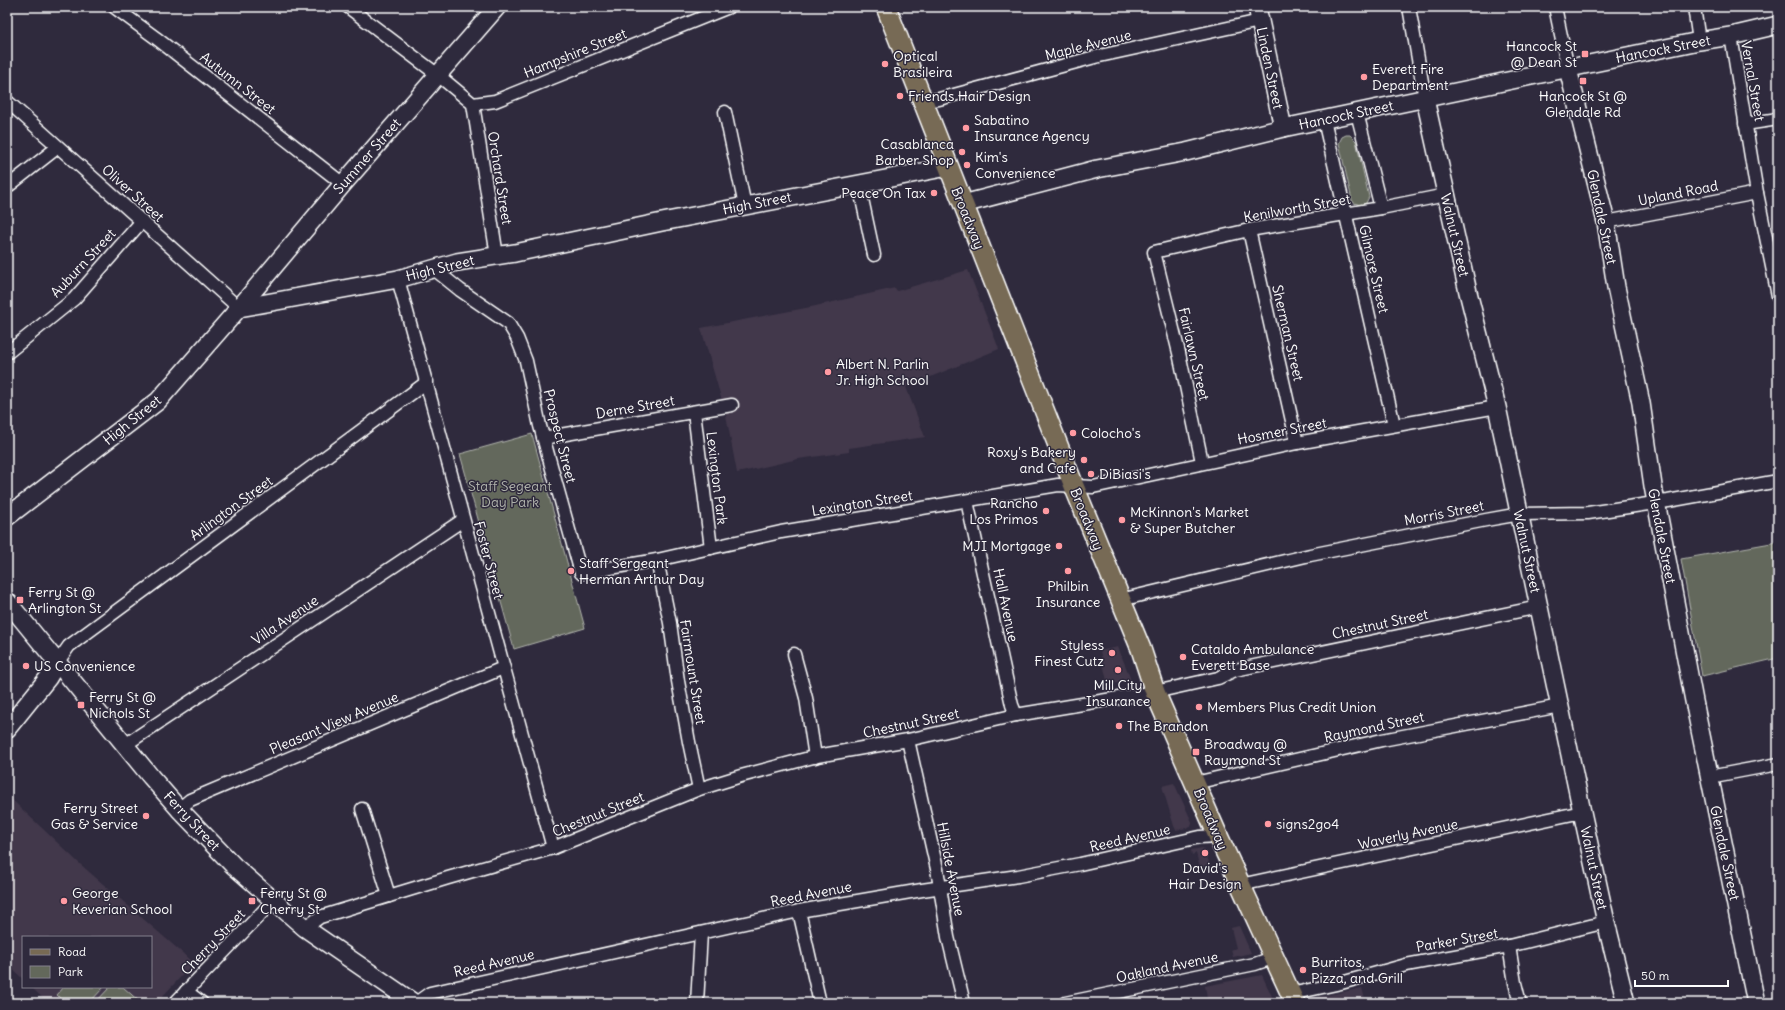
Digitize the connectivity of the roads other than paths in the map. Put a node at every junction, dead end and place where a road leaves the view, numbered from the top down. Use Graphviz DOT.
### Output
graph roads {
  1 [pos="114,7"];
  2 [pos="348,7"];
  3 [pos="497,7"];
  4 [pos="729,7"];
  5 [pos="886,7"];
  6 [pos="1409,7"];
  7 [pos="1555,7"];
  8 [pos="1694,7"];
  9 [pos="1259,14"];
  10 [pos="1778,25"];
  11 [pos="1730,36"];
  12 [pos="1699,41"];
  13 [pos="1568,69"];
  14 [pos="438,75"];
  15 [pos="1425,99"];
  16 [pos="7,101"];
  17 [pos="923,101"];
  18 [pos="473,104"];
  19 [pos="725,112"];
  20 [pos="1357,113"];
  21 [pos="1778,119"];
  22 [pos="1324,120"];
  23 [pos="1745,124"];
  24 [pos="1283,128"];
  25 [pos="58,147"];
  26 [pos="948,167"];
  27 [pos="343,184"];
  28 [pos="859,185"];
  29 [pos="7,187"];
  30 [pos="1756,193"];
  31 [pos="1446,195"];
  32 [pos="963,204"];
  33 [pos="745,206"];
  34 [pos="1381,208"];
  35 [pos="1347,214"];
  36 [pos="142,221"];
  37 [pos="1606,222"];
  38 [pos="1249,230"];
  39 [pos="1154,252"];
  40 [pos="874,255"];
  41 [pos="497,256"];
  42 [pos="434,269"];
  43 [pos="398,278"];
  44 [pos="1778,296"];
  45 [pos="239,308"];
  46 [pos="7,353"];
  47 [pos="427,382"];
  48 [pos="732,405"];
  49 [pos="1497,407"];
  50 [pos="694,412"];
  51 [pos="1394,425"];
  52 [pos="543,438"];
  53 [pos="1297,443"];
  54 [pos="1202,462"];
  55 [pos="1778,481"];
  56 [pos="1074,486"];
  57 [pos="967,501"];
  58 [pos="1656,502"];
  59 [pos="1520,514"];
  60 [pos="7,517"];
  61 [pos="463,520"];
  62 [pos="711,548"];
  63 [pos="657,560"];
  64 [pos="1120,600"];
  65 [pos="7,601"];
  66 [pos="1539,607"];
  67 [pos="794,654"];
  68 [pos="57,663"];
  69 [pos="503,668"];
  70 [pos="1155,692"];
  71 [pos="1560,706"];
  72 [pos="1016,715"];
  73 [pos="7,730"];
  74 [pos="908,740"];
  75 [pos="124,745"];
  76 [pos="815,757"];
  77 [pos="1778,764"];
  78 [pos="1709,777"];
  79 [pos="1195,783"];
  80 [pos="699,789"];
  81 [pos="179,809"];
  82 [pos="362,809"];
  83 [pos="1582,812"];
  84 [pos="1218,836"];
  85 [pos="553,848"];
  86 [pos="1240,885"];
  87 [pos="939,888"];
  88 [pos="389,896"];
  89 [pos="273,901"];
  90 [pos="799,911"];
  91 [pos="1606,922"];
  92 [pos="305,928"];
  93 [pos="701,933"];
  94 [pos="1509,946"];
  95 [pos="1275,957"];
  96 [pos="186,991"];
  97 [pos="1293,998"];
  98 [pos="175,1003"];
  99 [pos="202,1003"];
  100 [pos="415,1003"];
  101 [pos="697,1003"];
  102 [pos="820,1003"];
  103 [pos="964,1003"];
  104 [pos="1065,1003"];
  105 [pos="1520,1003"];
  106 [pos="1626,1003"];
  107 [pos="1756,1003"];
  1 -- 27 [label="street, Autumn Street"];
  2 -- 14 [label="street"];
  3 -- 14 [label="street, Summer Street"];
  4 -- 18 [label="street, Hampshire Street"];
  5 -- 17 [label="main road, Broadway"];
  6 -- 15 [label="street"];
  7 -- 13 [label="street"];
  8 -- 12 [label="street"];
  9 -- 17 [label="street, Maple Avenue"];
  9 -- 24 [label="street, Linden Street"];
  10 -- 11 [label="street, Hancock Street"];
  11 -- 12 [label="street, Hancock Street"];
  11 -- 23 [label="street, Vernal Street"];
  12 -- 13 [label="street, Hancock Street"];
  13 -- 15 [label="street, Hancock Street"];
  13 -- 37 [label="street, Glendale Street"];
  14 -- 18 [label="street"];
  14 -- 27 [label="street, Summer Street"];
  15 -- 20 [label="street, Hancock Street"];
  15 -- 31 [label="street, Walnut Street"];
  16 -- 25 [label="street, Oliver Street"];
  17 -- 26 [label="main road, Broadway"];
  18 -- 41 [label="street, Orchard Street"];
  19 -- 33 [label="street"];
  20 -- 22 [label="street, Hancock Street"];
  20 -- 34 [label="street"];
  21 -- 23 [label="street"];
  22 -- 24 [label="street, Hancock Street"];
  22 -- 35 [label="street, Gilmore Street"];
  23 -- 30 [label="street, Vernal Street"];
  24 -- 32 [label="street, Hancock Street"];
  25 -- 29 [label="street"];
  25 -- 36 [label="street, Oliver Street"];
  26 -- 28 [label="street, High Street"];
  26 -- 32 [label="main road, Broadway"];
  27 -- 45 [label="street, Summer Street"];
  28 -- 33 [label="street, High Street"];
  28 -- 40 [label="street"];
  30 -- 37 [label="street, Upland Road"];
  30 -- 44 [label="street, Vernal Street"];
  31 -- 34 [label="street, Kenilworth Street"];
  31 -- 49 [label="street, Walnut Street"];
  32 -- 56 [label="main road, Broadway"];
  33 -- 41 [label="street, High Street"];
  34 -- 35 [label="street, Kenilworth Street"];
  35 -- 38 [label="street, Kenilworth Street"];
  35 -- 51 [label="street, Gilmore Street"];
  36 -- 45 [label="street, Oliver Street"];
  36 -- 46 [label="street, Auburn Street"];
  37 -- 58 [label="street, Glendale Street"];
  38 -- 39 [label="street, Kenilworth Street"];
  38 -- 53 [label="street, Sherman Street"];
  39 -- 54 [label="street, Fairlawn Street"];
  41 -- 42 [label="street, High Street"];
  42 -- 43 [label="street, High Street"];
  42 -- 52 [label="street, Prospect Street"];
  43 -- 45 [label="street, High Street"];
  43 -- 47 [label="street, Foster Street"];
  45 -- 60 [label="street, High Street"];
  47 -- 61 [label="street, Foster Street"];
  47 -- 68 [label="street, Arlington Street"];
  48 -- 50 [label="street, Derne Street"];
  49 -- 51 [label="street, Hosmer Street"];
  49 -- 59 [label="street, Walnut Street"];
  50 -- 52 [label="street, Derne Street"];
  50 -- 62 [label="street, Lexington Park"];
  51 -- 53 [label="street, Hosmer Street"];
  52 -- 63 [label="street, Prospect Street"];
  53 -- 54 [label="street, Hosmer Street"];
  54 -- 56 [label="street, Hosmer Street"];
  55 -- 58 [label="street, Morris Street"];
  56 -- 57 [label="street, Lexington Street"];
  56 -- 64 [label="main road, Broadway"];
  57 -- 62 [label="street, Lexington Street"];
  57 -- 72 [label="street, Hall Avenue"];
  58 -- 59 [label="street, Morris Street"];
  58 -- 78 [label="street, Glendale Street"];
  59 -- 64 [label="street, Morris Street"];
  59 -- 66 [label="street, Walnut Street"];
  61 -- 69 [label="street, Foster Street"];
  61 -- 75 [label="street, Villa Avenue"];
  62 -- 63 [label="street, Lexington Street"];
  63 -- 80 [label="street, Fairmount Street"];
  64 -- 70 [label="main road, Broadway"];
  65 -- 68 [label="street, Ferry Street"];
  66 -- 70 [label="street, Chestnut Street"];
  66 -- 71 [label="street, Walnut Street"];
  67 -- 76 [label="street"];
  68 -- 73 [label="street"];
  68 -- 75 [label="street, Ferry Street"];
  69 -- 81 [label="street, Pleasant View Avenue"];
  69 -- 85 [label="street, Foster Street"];
  70 -- 72 [label="street, Chestnut Street"];
  70 -- 79 [label="main road, Broadway"];
  71 -- 79 [label="street, Raymond Street"];
  71 -- 83 [label="street, Walnut Street"];
  72 -- 74 [label="street, Chestnut Street"];
  74 -- 76 [label="street, Chestnut Street"];
  74 -- 87 [label="street, Hillside Avenue"];
  75 -- 81 [label="street, Ferry Street"];
  76 -- 80 [label="street, Chestnut Street"];
  77 -- 78 [label="street"];
  78 -- 107 [label="street, Glendale Street"];
  79 -- 84 [label="main road, Broadway"];
  80 -- 85 [label="street, Chestnut Street"];
  81 -- 89 [label="street, Ferry Street"];
  82 -- 88 [label="street"];
  83 -- 86 [label="street, Waverly Avenue"];
  83 -- 91 [label="street, Walnut Street"];
  84 -- 86 [label="main road, Broadway"];
  84 -- 87 [label="street, Reed Avenue"];
  85 -- 88 [label="street, Chestnut Street"];
  86 -- 95 [label="main road, Broadway"];
  87 -- 90 [label="street, Reed Avenue"];
  87 -- 103 [label="street, Hillside Avenue"];
  88 -- 92 [label="street, Chestnut Street"];
  89 -- 92 [label="street, Ferry Street"];
  89 -- 96 [label="street, Cherry Street"];
  90 -- 93 [label="street, Reed Avenue"];
  90 -- 102 [label="street"];
  91 -- 94 [label="street, Parker Street"];
  91 -- 106 [label="street, Walnut Street"];
  92 -- 100 [label="street, Ferry Street"];
  93 -- 100 [label="street, Reed Avenue"];
  93 -- 101 [label="street"];
  94 -- 97 [label="street, Parker Street"];
  94 -- 105 [label="street"];
  95 -- 97 [label="main road, Broadway"];
  95 -- 104 [label="street, Oakland Avenue"];
  96 -- 98 [label="street, Cherry Street"];
  96 -- 99 [label="street"];
}
